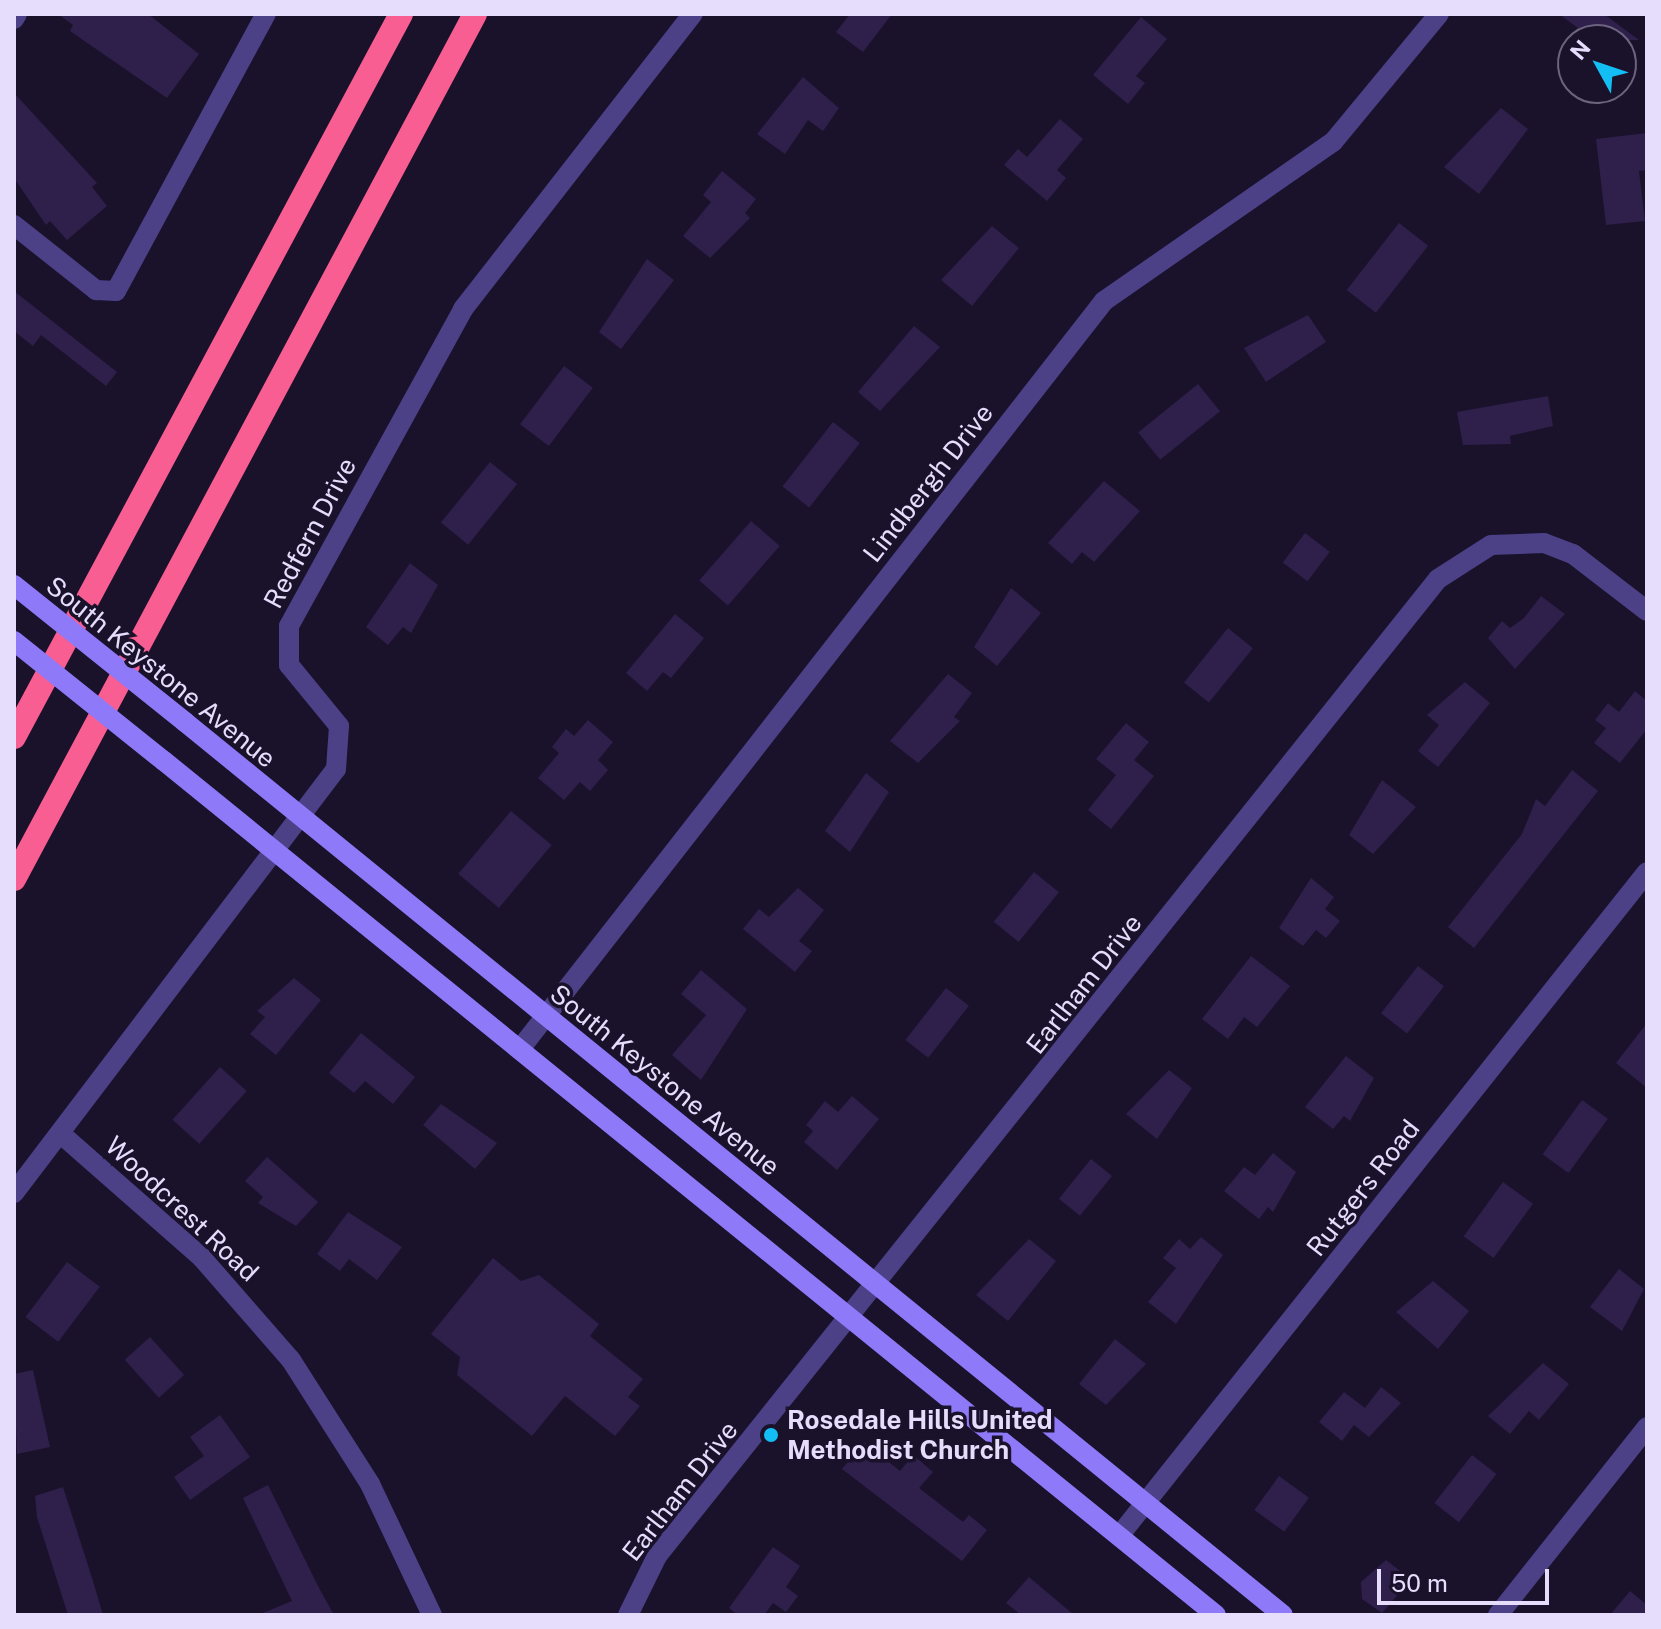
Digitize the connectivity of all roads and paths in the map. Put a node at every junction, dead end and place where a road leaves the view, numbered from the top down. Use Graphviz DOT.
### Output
graph roads {
  1 [pos="266,14"];
  2 [pos="401,14"];
  3 [pos="475,14"];
  4 [pos="693,14"];
  5 [pos="1439,14"];
  6 [pos="14,225"];
  7 [pos="14,585"];
  8 [pos="1647,611"];
  9 [pos="14,641"];
  10 [pos="14,737"];
  11 [pos="301,820"];
  12 [pos="276,853"];
  13 [pos="1647,872"];
  14 [pos="14,879"];
  15 [pos="546,1016"];
  16 [pos="520,1049"];
  17 [pos="61,1134"];
  18 [pos="14,1193"];
  19 [pos="877,1286"];
  20 [pos="851,1319"];
  21 [pos="1647,1427"];
  22 [pos="1145,1504"];
  23 [pos="1119,1536"];
  24 [pos="432,1615"];
  25 [pos="628,1615"];
  26 [pos="1216,1615"];
  27 [pos="1283,1615"];
  28 [pos="1498,1615"];
  1 -- 6 [label="street"];
  2 -- 10 [label="highway"];
  3 -- 14 [label="highway"];
  4 -- 11 [label="street, Redfern Drive"];
  5 -- 15 [label="street, Lindbergh Drive"];
  7 -- 11 [label="main road, South Keystone Avenue, bridge"];
  8 -- 19 [label="street, Earlham Drive"];
  9 -- 12 [label="main road, bridge"];
  11 -- 12 [label="street, Redfern Drive"];
  11 -- 15 [label="main road, South Keystone Avenue"];
  12 -- 16 [label="main road"];
  12 -- 17 [label="street, Redfern Drive"];
  13 -- 22 [label="street, Rutgers Road"];
  15 -- 16 [label="street, Lindbergh Drive"];
  15 -- 19 [label="main road, South Keystone Avenue"];
  16 -- 20 [label="main road"];
  17 -- 18 [label="street, Redfern Drive"];
  17 -- 24 [label="street, Woodcrest Road"];
  19 -- 20 [label="street, Earlham Drive"];
  19 -- 22 [label="main road, South Keystone Avenue"];
  20 -- 23 [label="main road"];
  20 -- 25 [label="street, Earlham Drive"];
  21 -- 28 [label="street"];
  22 -- 23 [label="street, Rutgers Road"];
  22 -- 27 [label="main road, South Keystone Avenue"];
  23 -- 26 [label="main road"];
}
